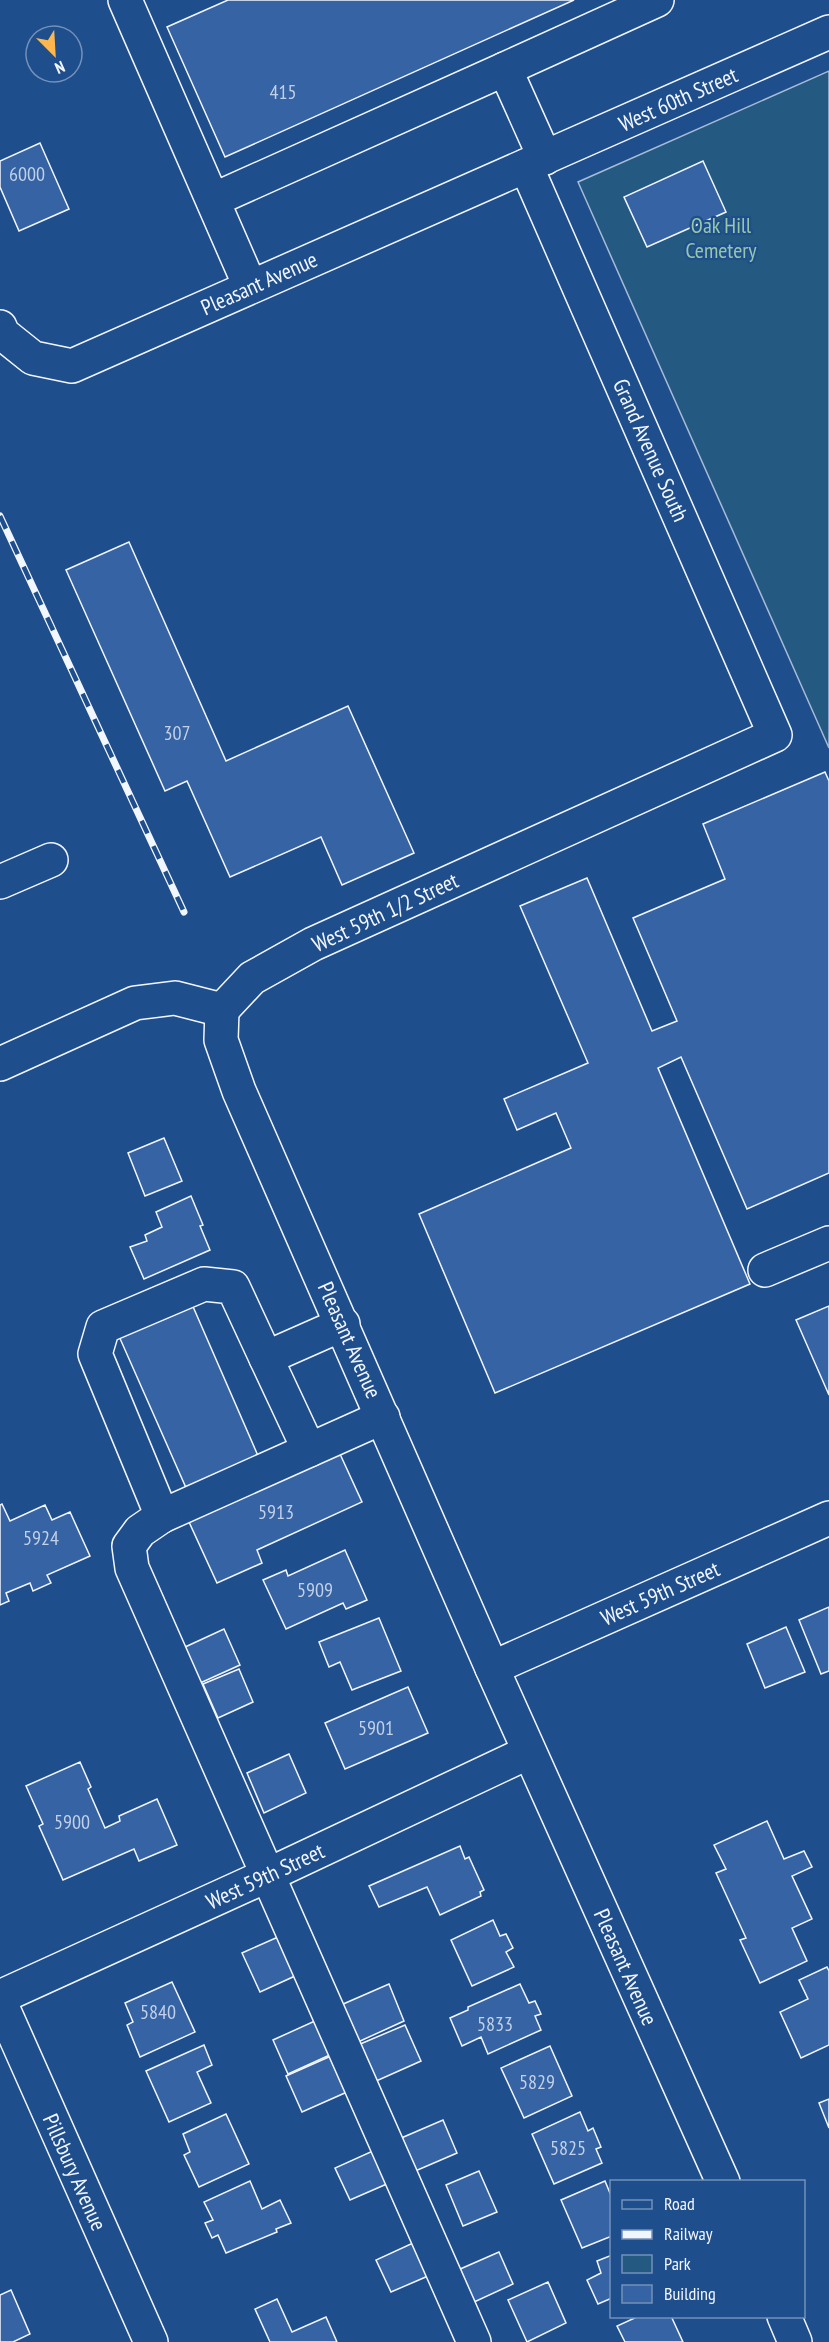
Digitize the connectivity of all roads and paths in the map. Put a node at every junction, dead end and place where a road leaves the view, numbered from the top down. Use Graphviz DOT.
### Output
graph roads {
  1 [pos="124,0"];
  2 [pos="657,0"];
  3 [pos="829,32"];
  4 [pos="505,69"];
  5 [pos="535,162"];
  6 [pos="213,200"];
  7 [pos="250,286"];
  8 [pos="0,327"];
  9 [pos="775,735"];
  10 [pos="51,860"];
  11 [pos="0,882"];
  12 [pos="222,1010"];
  13 [pos="0,1064"];
  14 [pos="829,1243"];
  15 [pos="765,1270"];
  16 [pos="343,1324"];
  17 [pos="266,1358"];
  18 [pos="383,1417"];
  19 [pos="309,1450"];
  20 [pos="162,1516"];
  21 [pos="829,1518"];
  22 [pos="492,1668"];
  23 [pos="529,1752"];
  24 [pos="268,1875"];
  25 [pos="0,1997"];
  26 [pos="0,2002"];
  27 [pos="723,2180"];
  28 [pos="785,2318"];
  29 [pos="151,2342"];
  30 [pos="474,2342"];
  31 [pos="795,2342"];
  1 -- 6 [label="street"];
  2 -- 4 [label="street"];
  3 -- 5 [label="street, West 60th Street"];
  4 -- 5 [label="street, Grand Avenue South"];
  4 -- 6 [label="street"];
  5 -- 7 [label="street, Pleasant Avenue"];
  5 -- 9 [label="street, Grand Avenue South"];
  6 -- 7 [label="street"];
  7 -- 8 [label="street, Pleasant Avenue"];
  9 -- 12 [label="street, West 59th 1/2 Street"];
  10 -- 11 [label="street"];
  12 -- 13 [label="street"];
  12 -- 16 [label="street, Pleasant Avenue"];
  14 -- 15 [label="street"];
  16 -- 17 [label="street"];
  16 -- 18 [label="street, Pleasant Avenue"];
  17 -- 19 [label="street"];
  17 -- 20 [label="street"];
  18 -- 19 [label="street"];
  18 -- 22 [label="street, Pleasant Avenue"];
  19 -- 20 [label="street"];
  20 -- 24 [label="street"];
  21 -- 22 [label="street, West 59th Street"];
  22 -- 23 [label="street, Pleasant Avenue"];
  23 -- 24 [label="street, West 59th Street"];
  23 -- 27 [label="street, Pleasant Avenue"];
  24 -- 25 [label="street, West 59th Street"];
  24 -- 30 [label="street"];
  26 -- 29 [label="street, Pillsbury Avenue"];
  28 -- 31 [label="street"];
}
